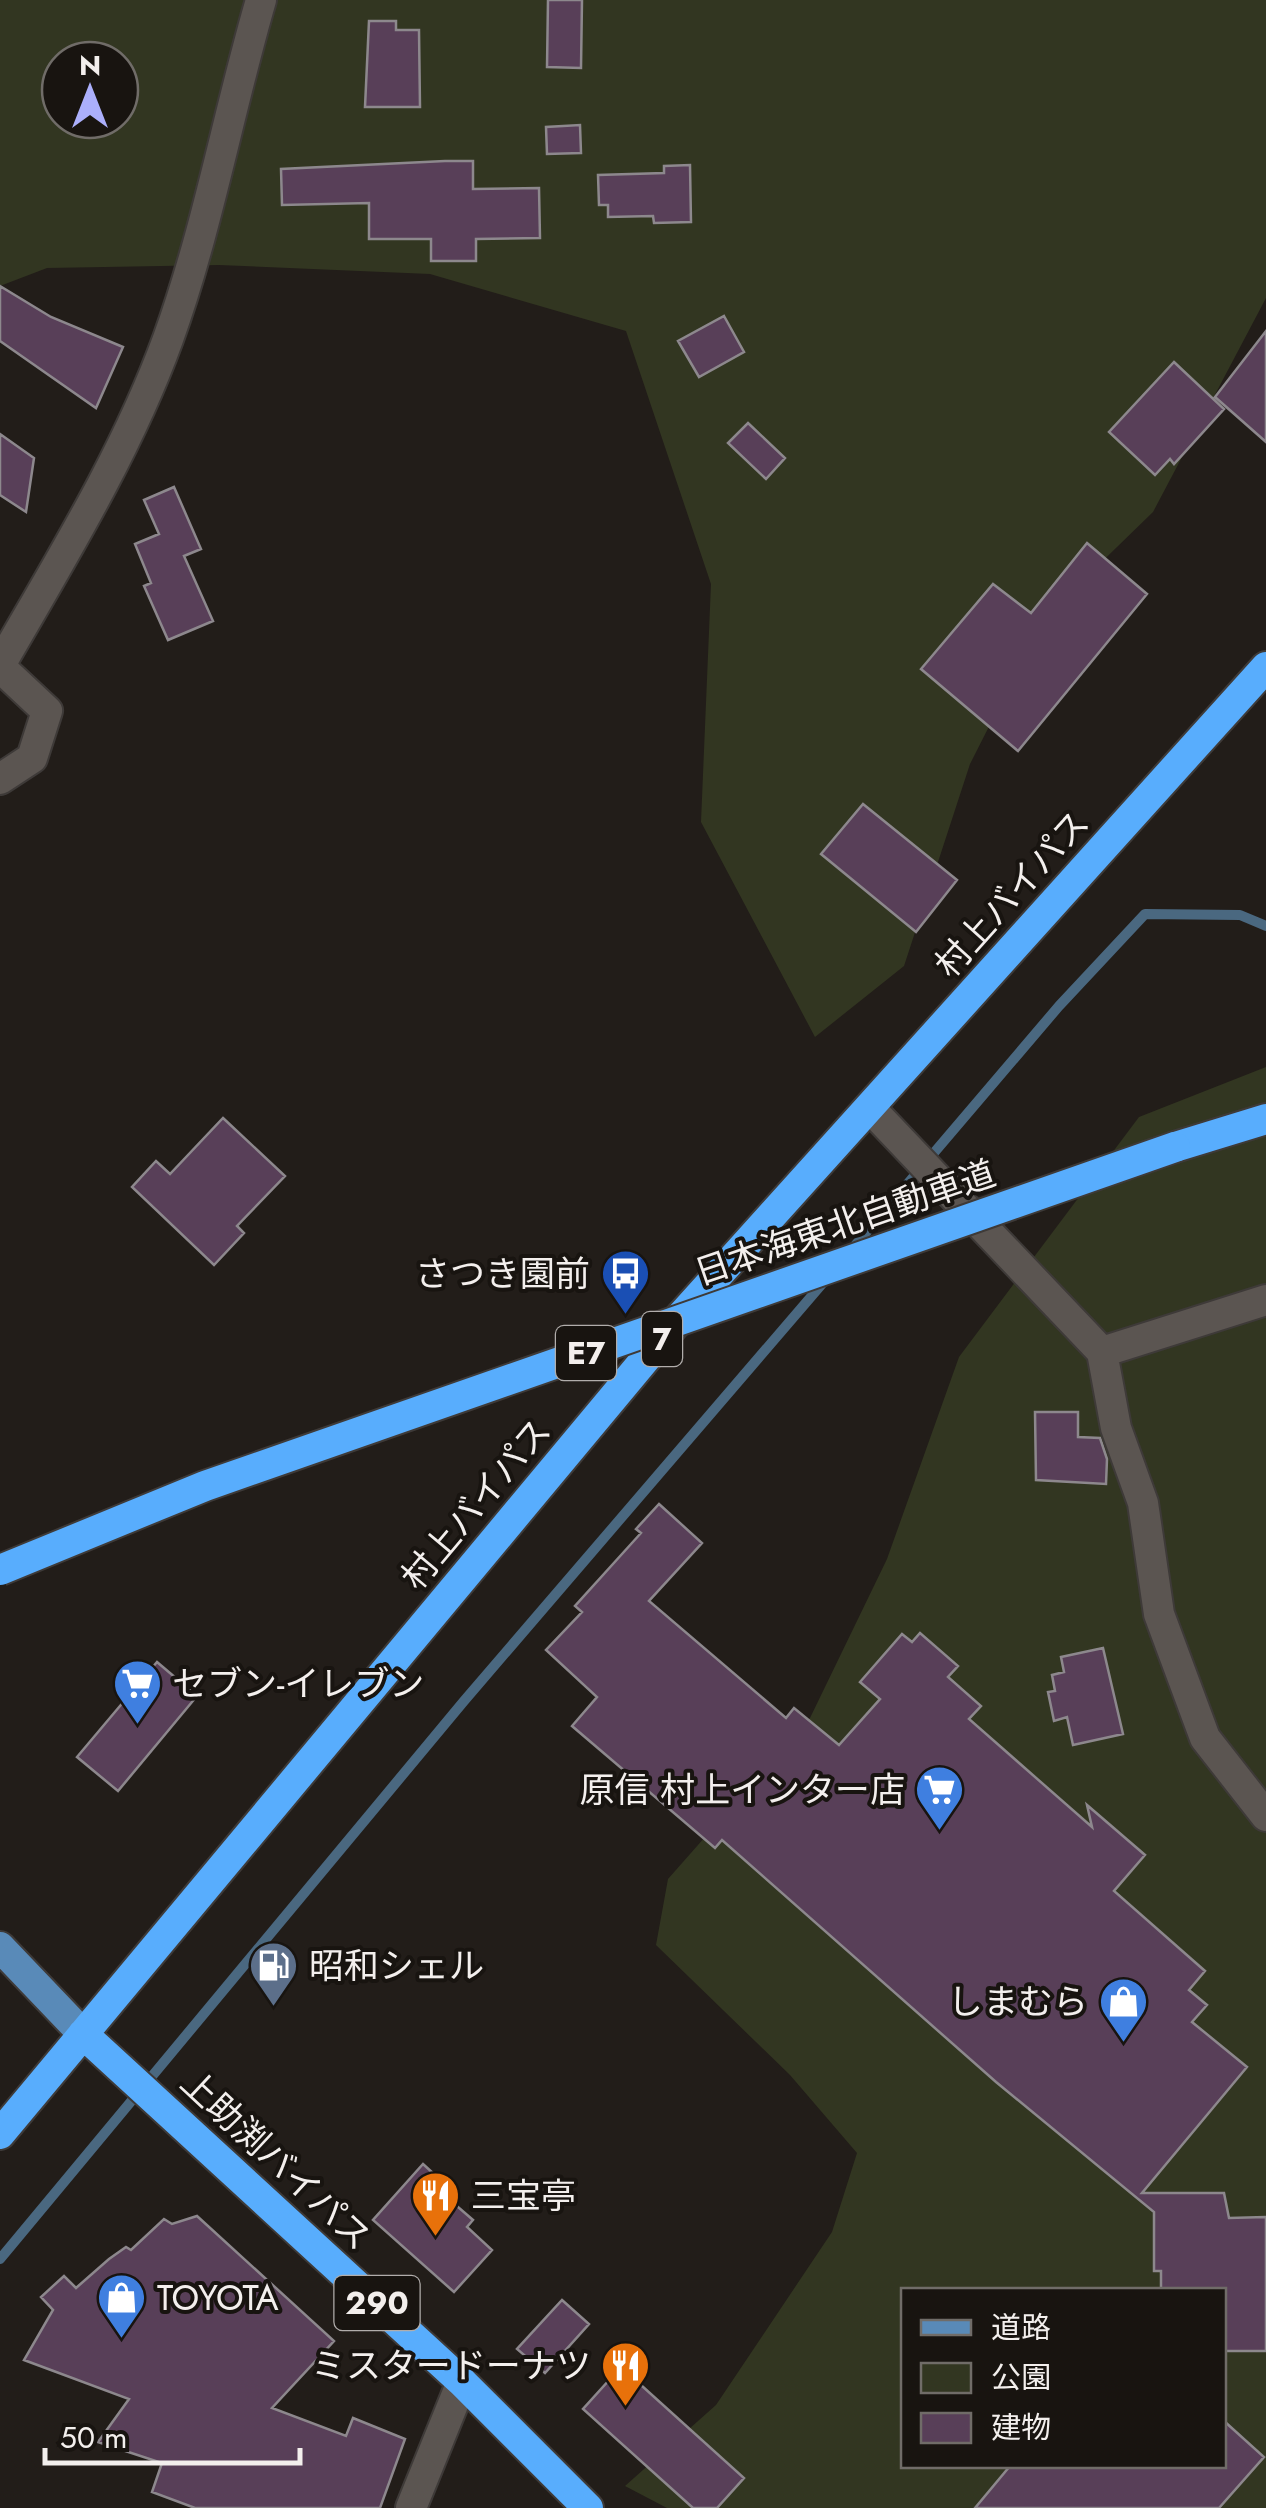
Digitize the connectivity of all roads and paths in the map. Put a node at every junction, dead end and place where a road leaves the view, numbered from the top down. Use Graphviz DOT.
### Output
graph roads {
  1 [pos="262,0"];
  2 [pos="0,666"];
  3 [pos="1266,667"];
  4 [pos="0,779"];
  5 [pos="870,1108"];
  6 [pos="1266,1119"];
  7 [pos="1266,1300"];
  8 [pos="1102,1352"];
  9 [pos="0,1570"];
  10 [pos="1266,1816"];
  11 [pos="0,1947"];
  12 [pos="84,2034"];
  13 [pos="0,2134"];
  14 [pos="462,2382"];
  15 [pos="411,2508"];
  16 [pos="588,2508"];
  1 -- 2 [label="street"];
  2 -- 4 [label="street"];
  3 -- 5 [label="highway, 村上バイパス / 7"];
  5 -- 8 [label="street"];
  5 -- 12 [label="highway, 村上バイパス / 7"];
  6 -- 9 [label="highway, 日本海東北自動車道 / E7, bridge"];
  7 -- 8 [label="street"];
  8 -- 10 [label="street"];
  11 -- 12 [label="main road"];
  12 -- 13 [label="highway, 村上バイパス / 7"];
  12 -- 14 [label="highway, 上助渕バイパス / 290"];
  14 -- 15 [label="street"];
  14 -- 16 [label="highway, 上助渕バイパス / 290"];
}
